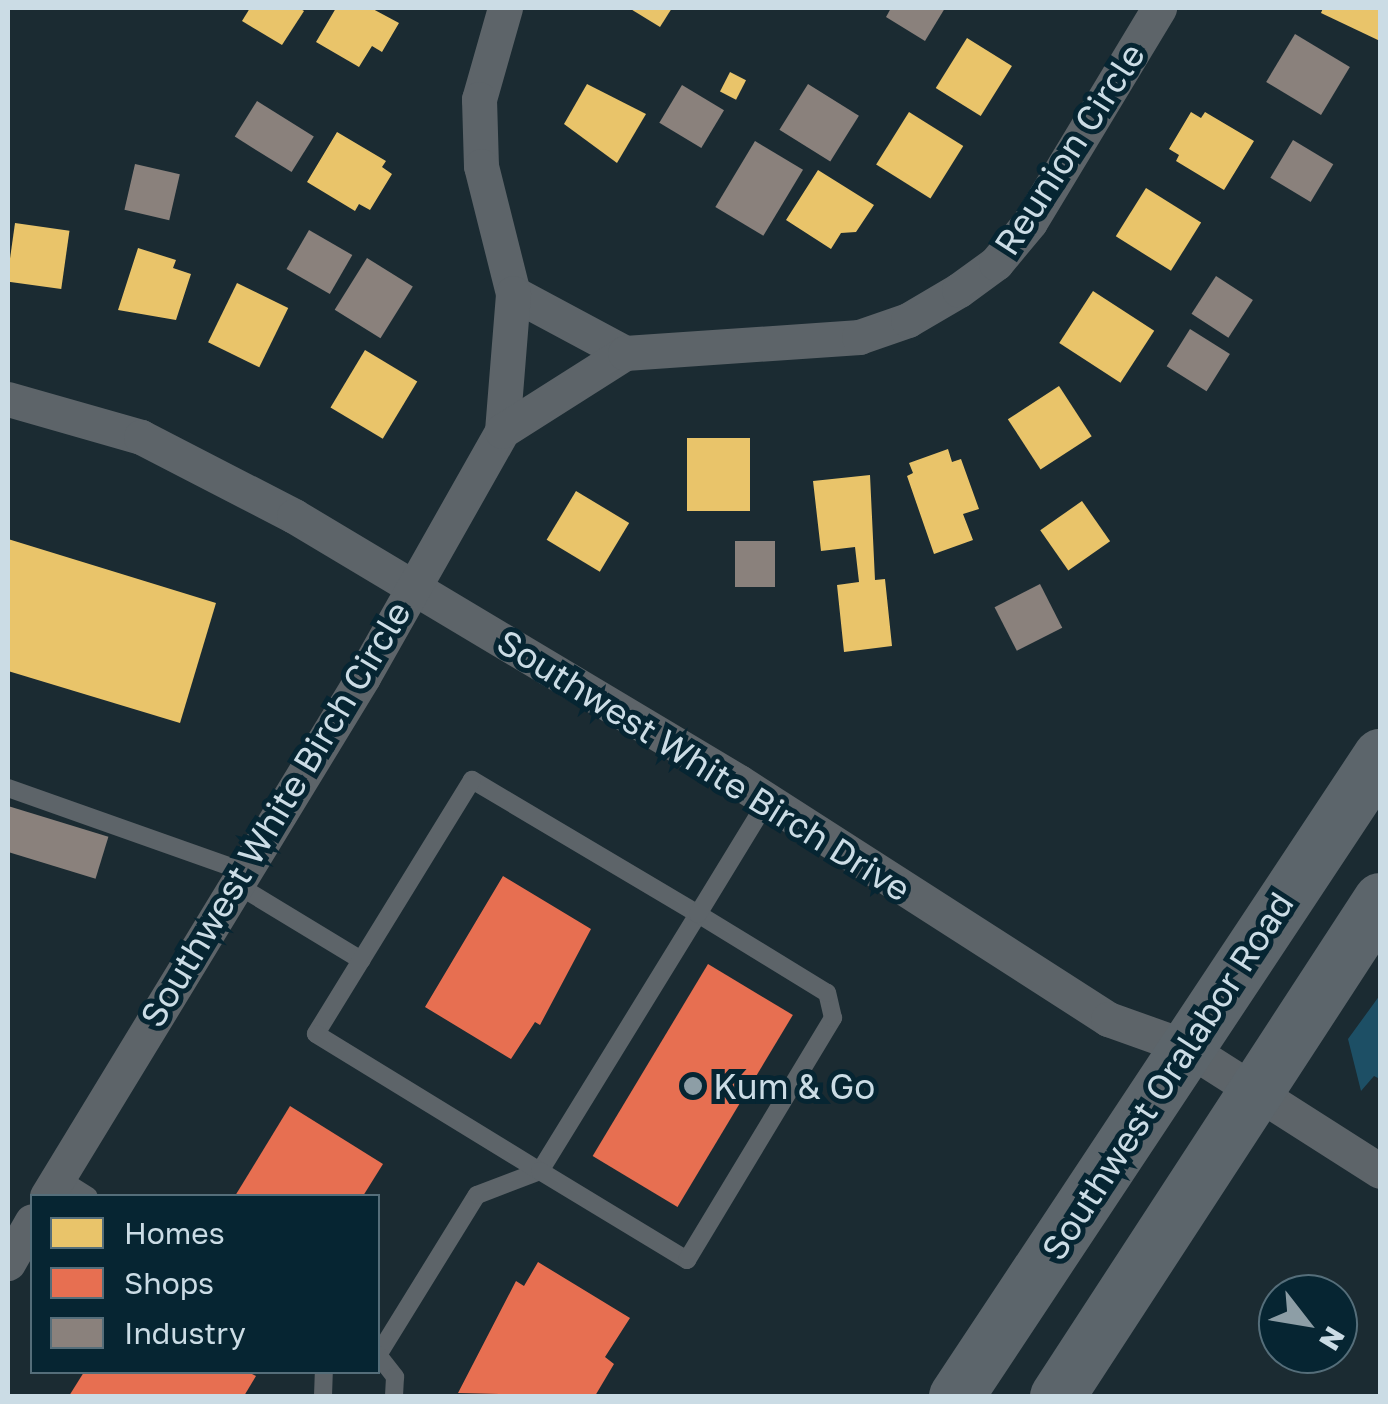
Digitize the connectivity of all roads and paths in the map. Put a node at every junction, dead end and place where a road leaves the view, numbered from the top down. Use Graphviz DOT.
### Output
graph roads {
  1 [pos="505,8"];
  2 [pos="1159,8"];
  3 [pos="513,293"];
  4 [pos="624,352"];
  5 [pos="8,400"];
  6 [pos="502,431"];
  7 [pos="413,587"];
  8 [pos="1380,756"];
  9 [pos="8,788"];
  10 [pos="767,801"];
  11 [pos="238,877"];
  12 [pos="1380,900"];
  13 [pos="698,914"];
  14 [pos="361,960"];
  15 [pos="1184,1046"];
  16 [pos="1254,1091"];
  17 [pos="540,1171"];
  18 [pos="1380,1171"];
  19 [pos="53,1186"];
  20 [pos="83,1194"];
  21 [pos="30,1225"];
  22 [pos="8,1263"];
  23 [pos="380,1352"];
  24 [pos="380,1358"];
  25 [pos="394,1396"];
  26 [pos="956,1396"];
  27 [pos="1056,1396"];
  1 -- 3 [label="street, Southwest White Birch Circle"];
  2 -- 4 [label="street, Reunion Circle"];
  3 -- 4 [label="street"];
  3 -- 6 [label="street, Southwest White Birch Circle"];
  4 -- 6 [label="street, Southwest White Birch Circle"];
  5 -- 7 [label="street, Southwest White Birch Drive"];
  6 -- 7 [label="street, Southwest White Birch Circle"];
  7 -- 10 [label="street, Southwest White Birch Drive"];
  7 -- 11 [label="street, Southwest White Birch Circle"];
  8 -- 15 [label="main road, Southwest Oralabor Road"];
  9 -- 11 [label="lane"];
  10 -- 13 [label="lane"];
  10 -- 15 [label="street, Southwest White Birch Drive"];
  11 -- 14 [label="lane"];
  11 -- 19 [label="street, Southwest White Birch Circle"];
  12 -- 16 [label="main road"];
  13 -- 14 [label="lane"];
  13 -- 17 [label="lane"];
  13 -- 17 [label="lane"];
  14 -- 17 [label="lane"];
  15 -- 16 [label="street, Southwest White Birch Drive"];
  15 -- 26 [label="main road, Southwest Oralabor Road"];
  16 -- 18 [label="street, Southwest White Birch Drive"];
  16 -- 27 [label="main road"];
  17 -- 23 [label="lane"];
  19 -- 20 [label="lane"];
  21 -- 22 [label="street"];
  24 -- 25 [label="lane"];
}
